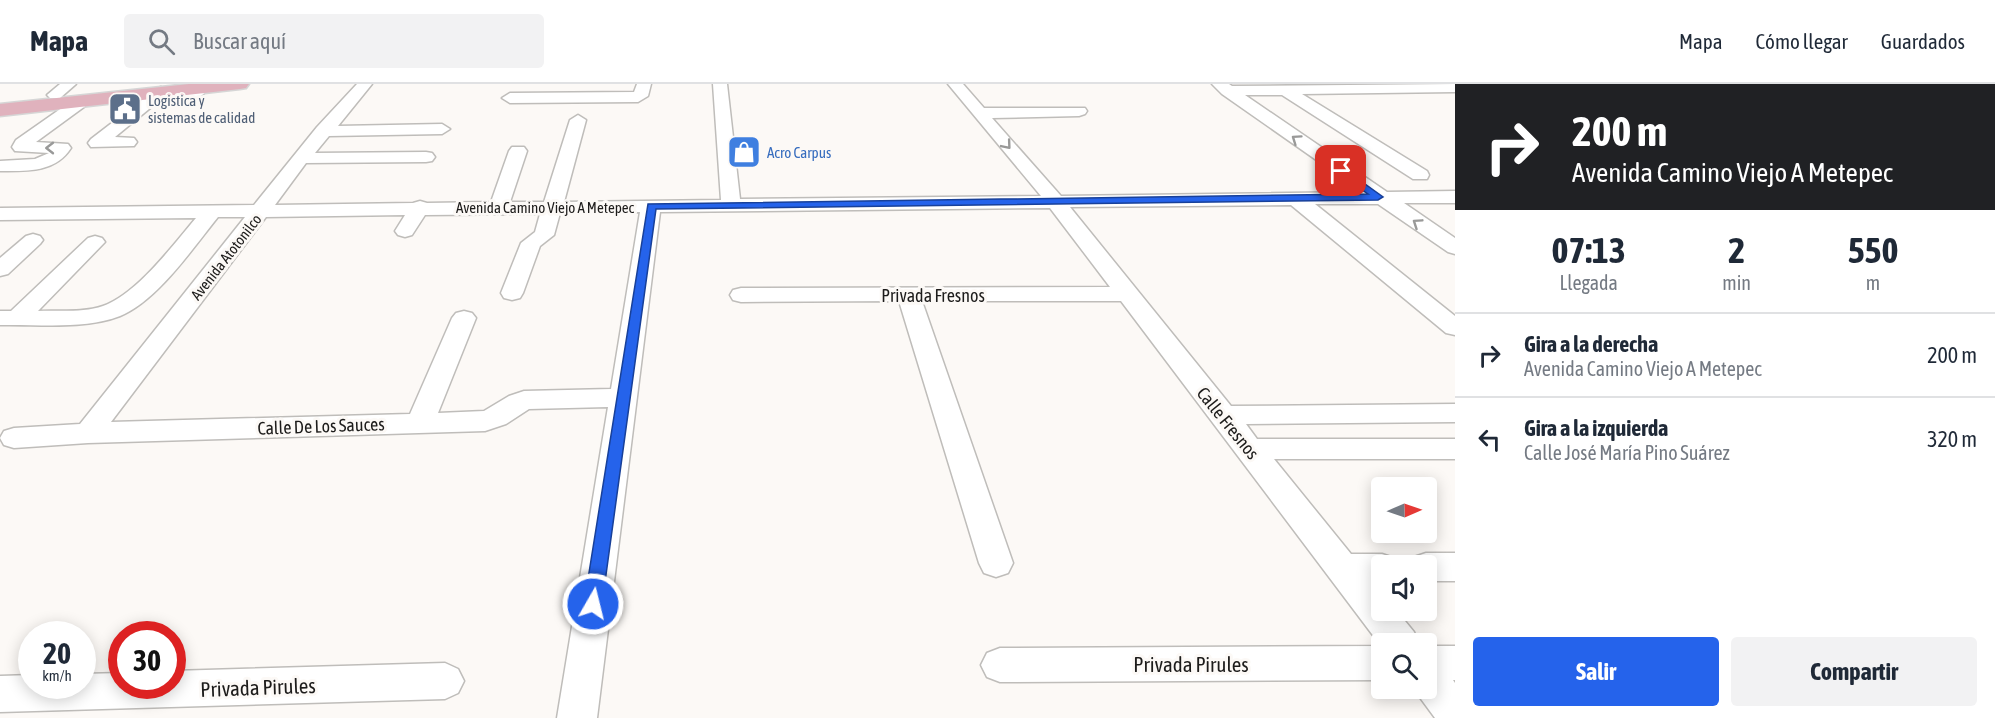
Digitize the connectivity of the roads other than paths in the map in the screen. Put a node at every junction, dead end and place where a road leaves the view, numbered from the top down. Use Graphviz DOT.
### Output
graph roads {
  1 [pos="240,84"];
  2 [pos="365,84"];
  3 [pos="644,84"];
  4 [pos="720,84"];
  5 [pos="955,84"];
  6 [pos="1223,87"];
  7 [pos="1455,87"];
  8 [pos="159,88"];
  9 [pos="1285,90"];
  10 [pos="572,91"];
  11 [pos="69,96"];
  12 [pos="510,98"];
  13 [pos="0,102"];
  14 [pos="0,110"];
  15 [pos="1079,111"];
  16 [pos="980,113"];
  17 [pos="578,120"];
  18 [pos="442,124"];
  19 [pos="327,126"];
  20 [pos="128,142"];
  21 [pos="6,146"];
  22 [pos="518,151"];
  23 [pos="426,157"];
  24 [pos="301,158"];
  25 [pos="8,165"];
  26 [pos="1420,175"];
  27 [pos="0,177"];
  28 [pos="1451,195"];
  29 [pos="1378,197"];
  30 [pos="1296,200"];
  31 [pos="1056,202"];
  32 [pos="732,205"];
  33 [pos="651,206"];
  34 [pos="420,207"];
  35 [pos="499,207"];
  36 [pos="551,207"];
  37 [pos="262,211"];
  38 [pos="212,212"];
  39 [pos="0,214"];
  40 [pos="23,214"];
  41 [pos="0,231"];
  42 [pos="405,231"];
  43 [pos="33,240"];
  44 [pos="95,242"];
  45 [pos="1455,248"];
  46 [pos="0,268"];
  47 [pos="512,293"];
  48 [pos="1125,294"];
  49 [pos="741,295"];
  50 [pos="908,295"];
  51 [pos="9,318"];
  52 [pos="464,318"];
  53 [pos="1455,328"];
  54 [pos="622,398"];
  55 [pos="1455,413"];
  56 [pos="1222,415"];
  57 [pos="420,423"];
  58 [pos="88,433"];
  59 [pos="14,438"];
  60 [pos="1250,449"];
  61 [pos="1455,449"];
  62 [pos="996,563"];
  63 [pos="1437,567"];
  64 [pos="1455,567"];
  65 [pos="1342,568"];
  66 [pos="1371,568"];
  67 [pos="1392,633"];
  68 [pos="1371,663"];
  69 [pos="1437,663"];
  70 [pos="1455,663"];
  71 [pos="1000,665"];
  72 [pos="445,681"];
  73 [pos="1437,690"];
  74 [pos="0,694"];
  75 [pos="1455,713"];
  76 [pos="577,718"];
  1 -- 8 [label="main road"];
  2 -- 19 [label="street, Avenida Atotonilco"];
  3 -- 10 [label="street"];
  4 -- 32 [label="street"];
  5 -- 16 [label="street, Calle Fresnos"];
  6 -- 9 [label="street"];
  29 -- 6 [label="street, one-way"];
  7 -- 9 [label="street"];
  8 -- 11 [label="main road"];
  8 -- 11 [label="main road"];
  8 -- 20 [label="street"];
  9 -- 26 [label="street"];
  10 -- 12 [label="street"];
  11 -- 13 [label="main road"];
  11 -- 14 [label="main road"];
  11 -- 21 [label="street"];
  25 -- 11 [label="street, one-way"];
  15 -- 16 [label="street"];
  16 -- 31 [label="street, Calle Fresnos, one-way"];
  17 -- 36 [label="street"];
  18 -- 19 [label="street"];
  19 -- 24 [label="street, Avenida Atotonilco"];
  22 -- 35 [label="street"];
  23 -- 24 [label="street"];
  24 -- 37 [label="street, Avenida Atotonilco"];
  25 -- 27 [label="street"];
  28 -- 29 [label="street, Avenida Camino Viejo A Metepec"];
  29 -- 30 [label="street, Avenida Camino Viejo A Metepec"];
  45 -- 29 [label="street, one-way"];
  30 -- 31 [label="street, Avenida Camino Viejo A Metepec"];
  30 -- 53 [label="street"];
  31 -- 32 [label="street, Avenida Camino Viejo A Metepec"];
  31 -- 48 [label="street, Calle Fresnos"];
  32 -- 33 [label="street, Avenida Camino Viejo A Metepec"];
  33 -- 36 [label="street, Avenida Camino Viejo A Metepec"];
  33 -- 54 [label="street"];
  34 -- 35 [label="street, Avenida Camino Viejo A Metepec"];
  34 -- 37 [label="street, Avenida Camino Viejo A Metepec"];
  34 -- 42 [label="street"];
  35 -- 36 [label="street, Avenida Camino Viejo A Metepec"];
  36 -- 47 [label="street"];
  37 -- 38 [label="street, Avenida Camino Viejo A Metepec"];
  37 -- 58 [label="street, Avenida Atotonilco"];
  38 -- 40 [label="street, Avenida Camino Viejo A Metepec"];
  38 -- 51 [label="street"];
  39 -- 40 [label="street, Avenida Camino Viejo A Metepec"];
  40 -- 41 [label="street"];
  43 -- 46 [label="street"];
  44 -- 51 [label="street"];
  48 -- 50 [label="street, Privada Fresnos"];
  48 -- 56 [label="street, Calle Fresnos"];
  49 -- 50 [label="street, Privada Fresnos"];
  50 -- 62 [label="street"];
  52 -- 57 [label="street"];
  54 -- 57 [label="street, Calle De Los Sauces"];
  54 -- 76 [label="street"];
  55 -- 56 [label="street"];
  56 -- 60 [label="street, Calle Fresnos"];
  57 -- 58 [label="street, Calle De Los Sauces"];
  58 -- 59 [label="street, Calle De Los Sauces"];
  60 -- 61 [label="street"];
  60 -- 65 [label="street, Calle Fresnos"];
  63 -- 64 [label="street"];
  65 -- 66 [label="street"];
  65 -- 67 [label="street, Calle Fresnos"];
  68 -- 71 [label="street, Privada Pirules"];
  69 -- 70 [label="street"];
  72 -- 74 [label="street, Privada Pirules"];
  73 -- 75 [label="street"];
}
